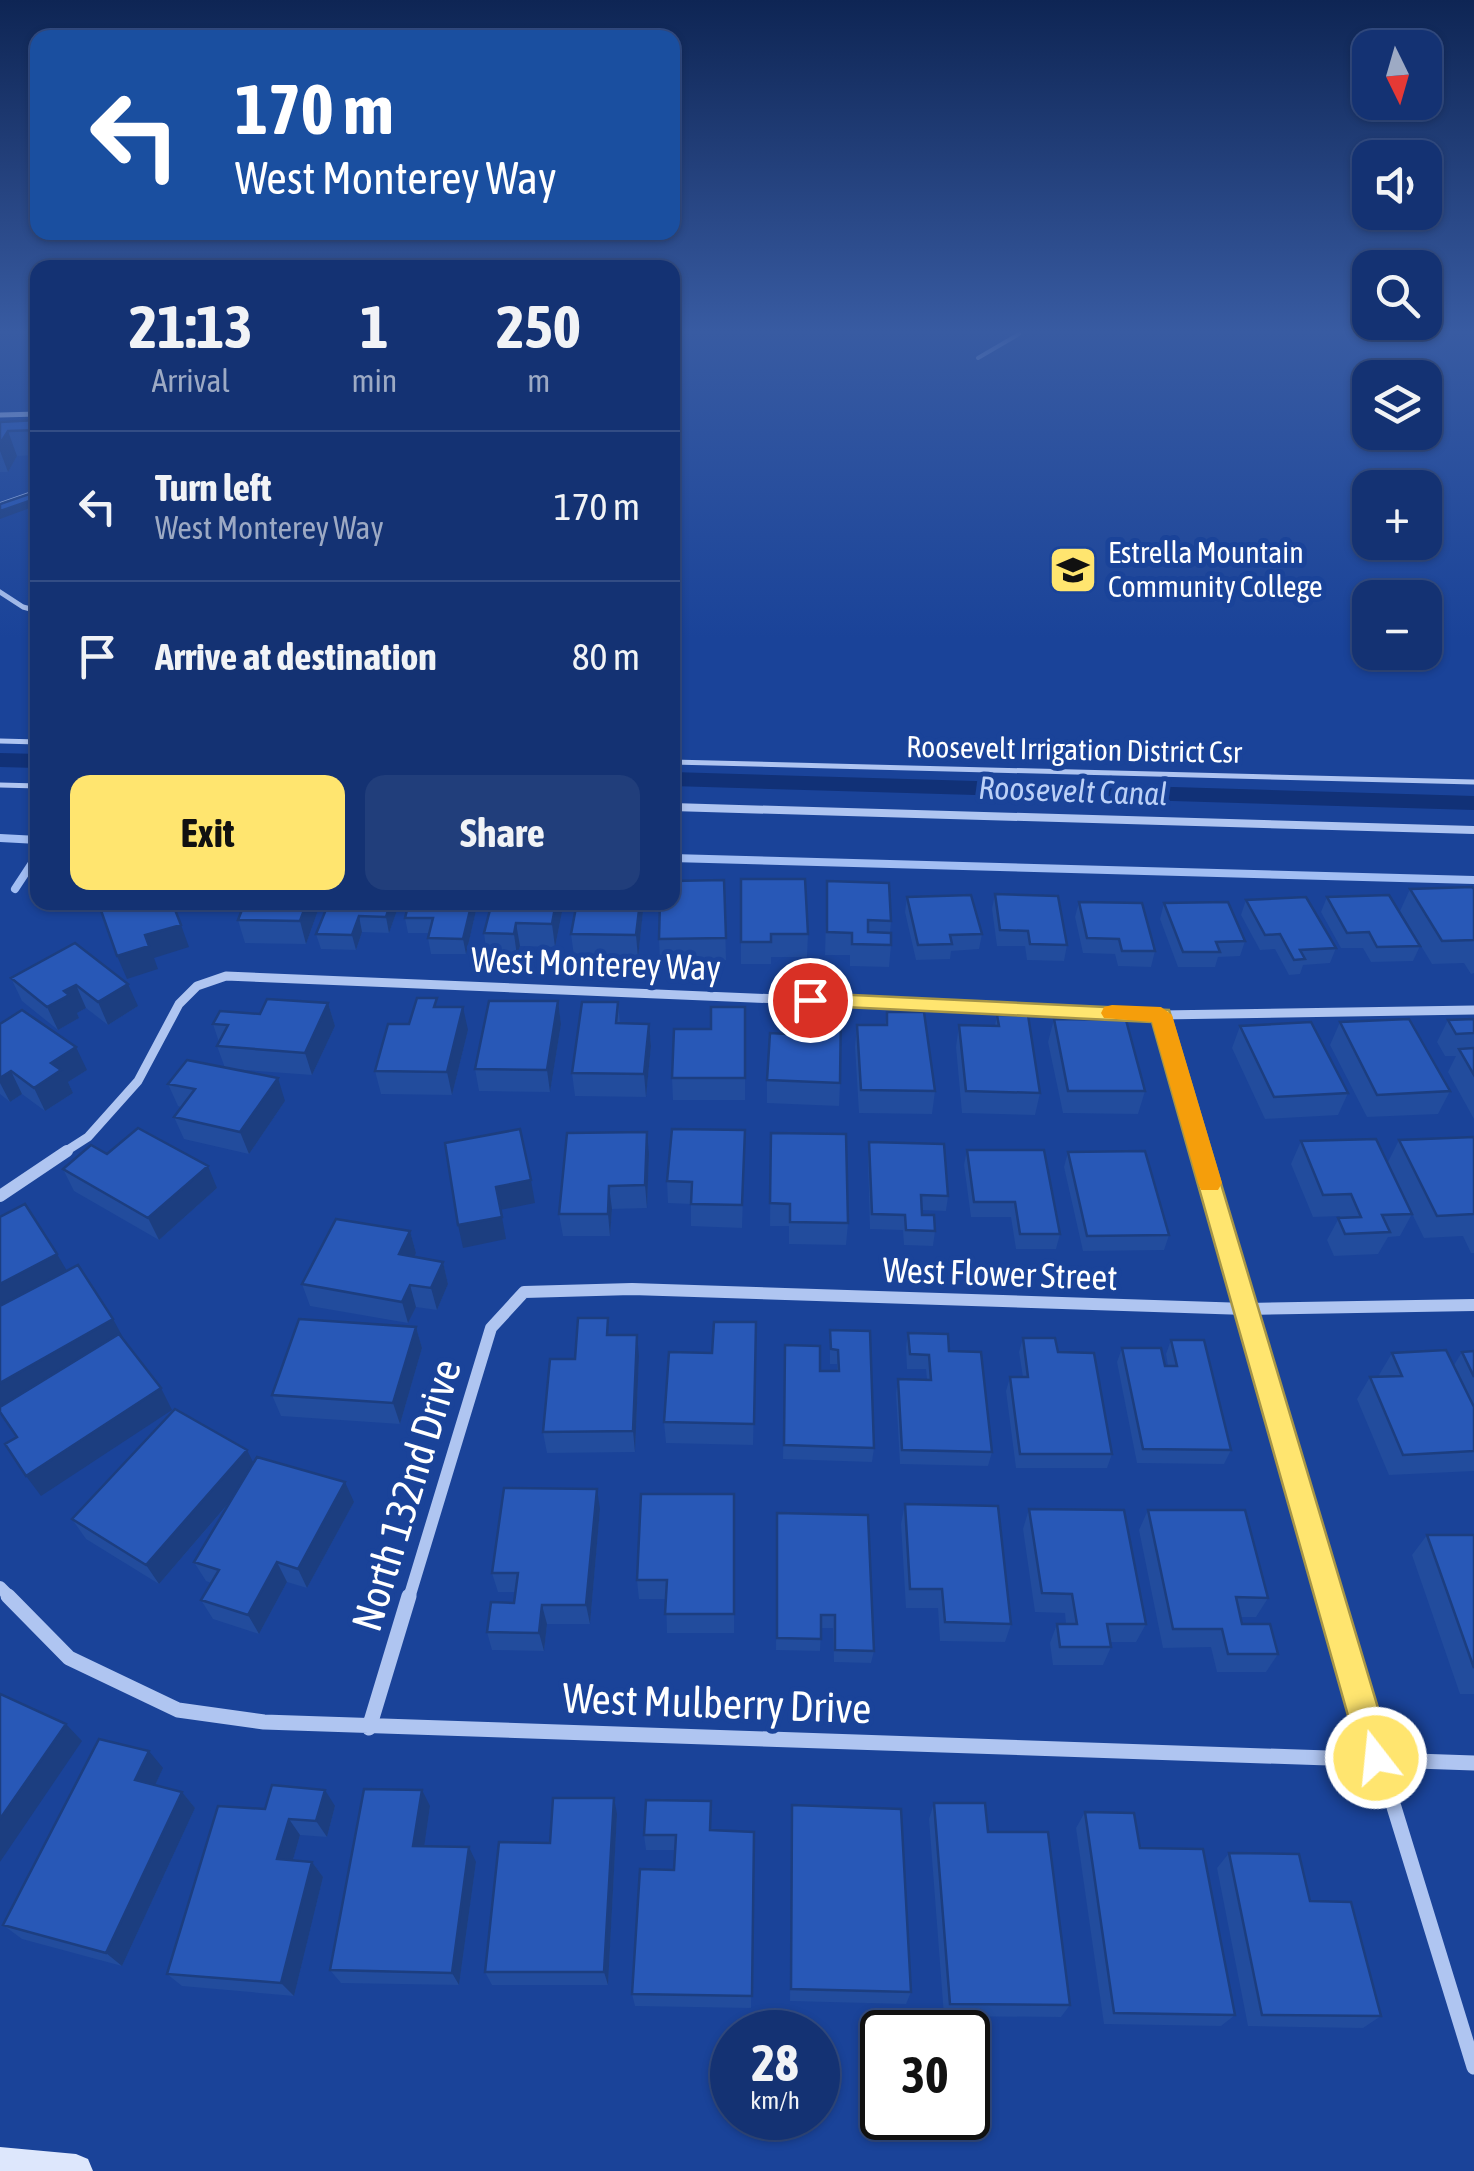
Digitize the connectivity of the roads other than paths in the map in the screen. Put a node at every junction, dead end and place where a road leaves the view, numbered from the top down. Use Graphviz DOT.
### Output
graph roads {
  1 [pos="30,494"];
  2 [pos="0,504"];
  3 [pos="0,592"];
  4 [pos="30,609"];
  5 [pos="0,741"];
  6 [pos="30,742"];
  7 [pos="680,762"];
  8 [pos="1474,782"];
  9 [pos="0,785"];
  10 [pos="30,786"];
  11 [pos="680,806"];
  12 [pos="1474,830"];
  13 [pos="1474,1010"];
  14 [pos="1161,1015"];
  15 [pos="0,1196"];
  16 [pos="524,1292"];
  17 [pos="1474,1305"];
  18 [pos="1246,1309"];
  19 [pos="0,1588"];
  20 [pos="369,1728"];
  21 [pos="1376,1758"];
  22 [pos="1474,1762"];
  23 [pos="1474,2066"];
  24 [pos="0,2164"];
  25 [pos="76,2171"];
  1 -- 2 [label="lane"];
  3 -- 4 [label="lane"];
  5 -- 6 [label="lane"];
  7 -- 8 [label="lane, Roosevelt Irrigation District Csr"];
  9 -- 10 [label="lane"];
  11 -- 12 [label="lane, Roosevelt Irrigation District Csr"];
  13 -- 14 [label="street, West Monterey Way"];
  14 -- 15 [label="street, West Monterey Way"];
  14 -- 18 [label="street"];
  16 -- 18 [label="street, West Flower Street"];
  16 -- 20 [label="street, North 132nd Drive"];
  17 -- 18 [label="street, West Flower Street"];
  18 -- 21 [label="street"];
  19 -- 20 [label="street, West Mulberry Drive"];
  20 -- 21 [label="street, West Mulberry Drive"];
  21 -- 22 [label="street, West Mulberry Drive"];
  21 -- 23 [label="street"];
  24 -- 25 [label="street"];
}
